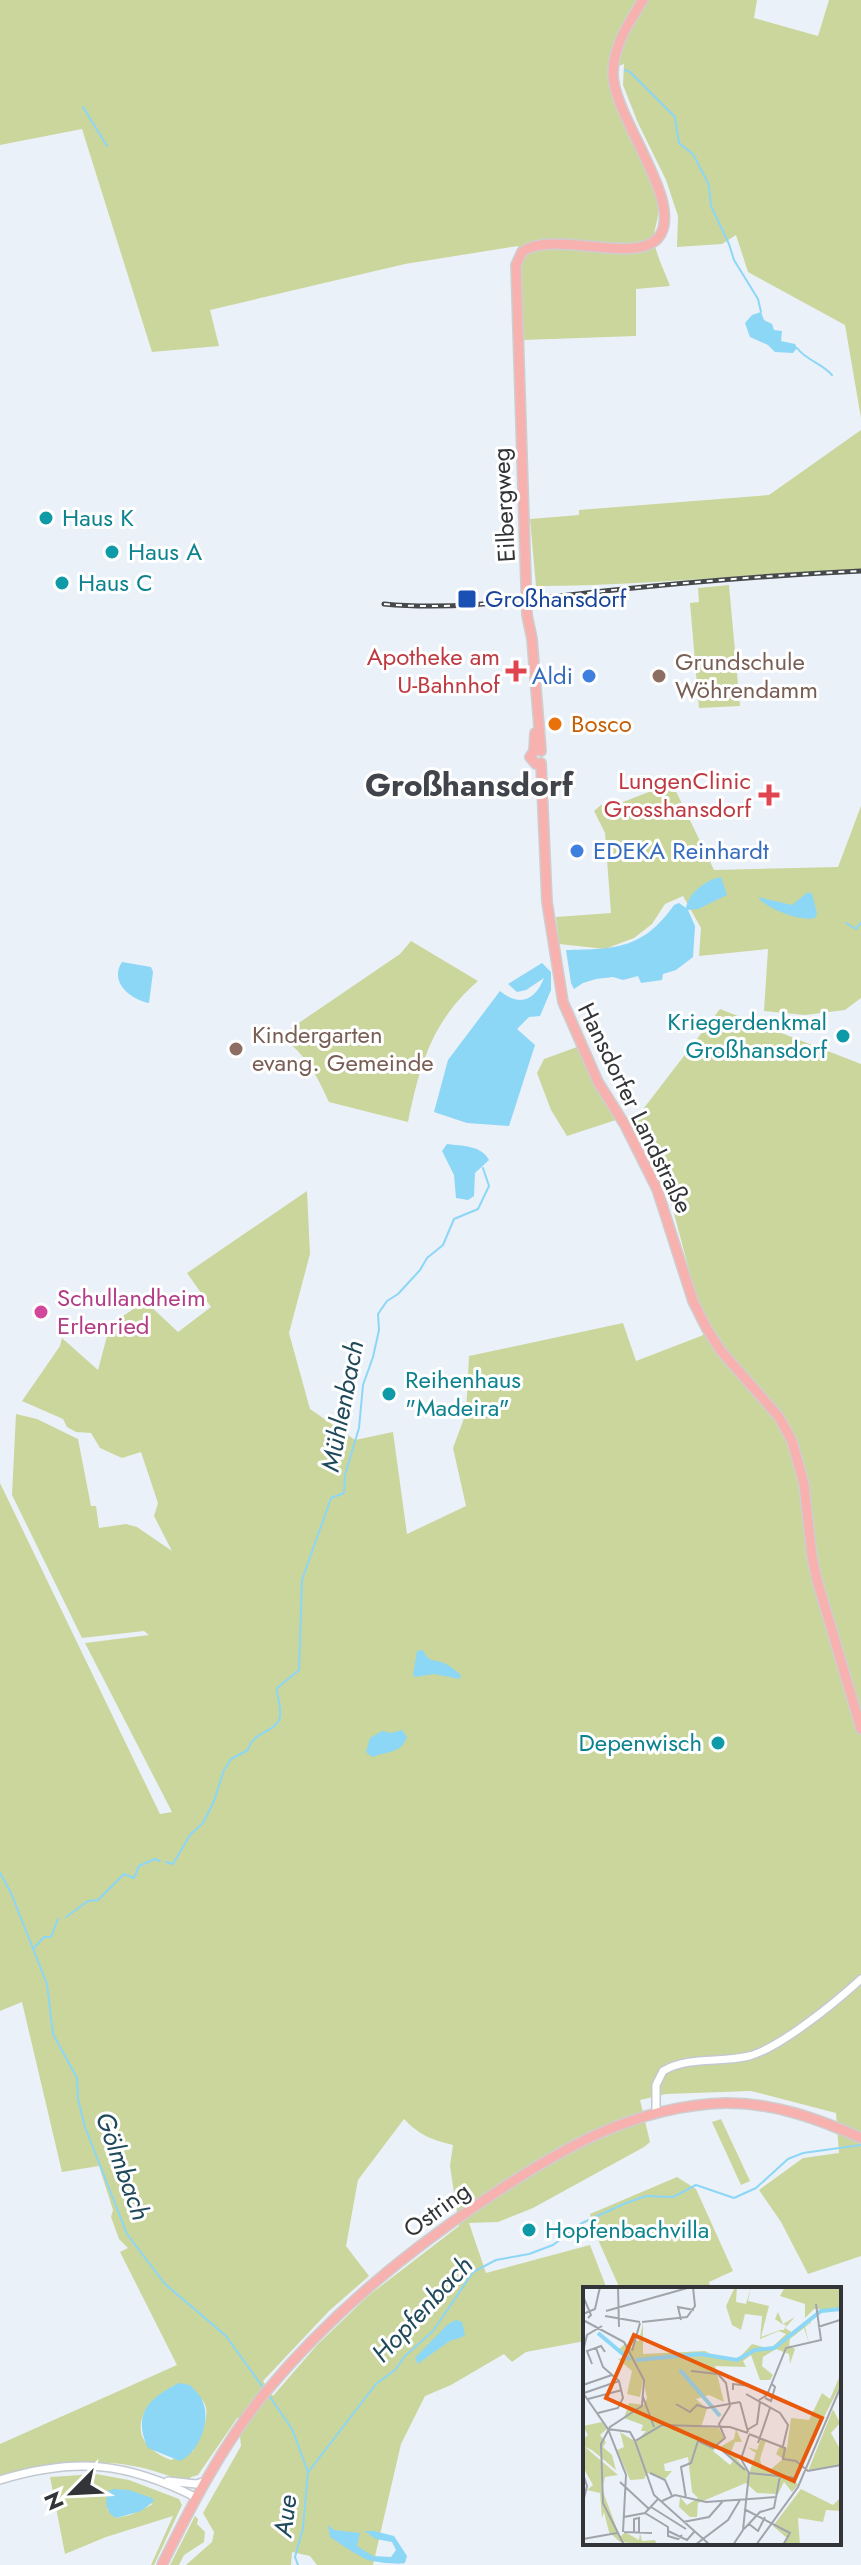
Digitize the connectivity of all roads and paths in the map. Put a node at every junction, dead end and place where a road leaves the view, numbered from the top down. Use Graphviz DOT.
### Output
graph roads {
  1 [pos="643,0"];
  2 [pos="538,764"];
  3 [pos="861,1729"];
  4 [pos="861,1979"];
  5 [pos="656,2113"];
  6 [pos="861,2138"];
  7 [pos="0,2480"];
  8 [pos="162,2480"];
  9 [pos="206,2481"];
  10 [pos="187,2484"];
  11 [pos="197,2498"];
  12 [pos="162,2565"];
  1 -- 2 [label="main road, Eilbergweg"];
  2 -- 3 [label="main road, Hansdorfer Landstraße"];
  4 -- 5 [label="street"];
  5 -- 6 [label="main road, Ostring"];
  5 -- 9 [label="main road, Ostring"];
  7 -- 8 [label="street"];
  8 -- 10 [label="street"];
  8 -- 11 [label="street"];
  9 -- 10 [label="street"];
  9 -- 11 [label="main road, Ostring"];
  10 -- 11 [label="street"];
  11 -- 12 [label="main road, Ostring"];
}
